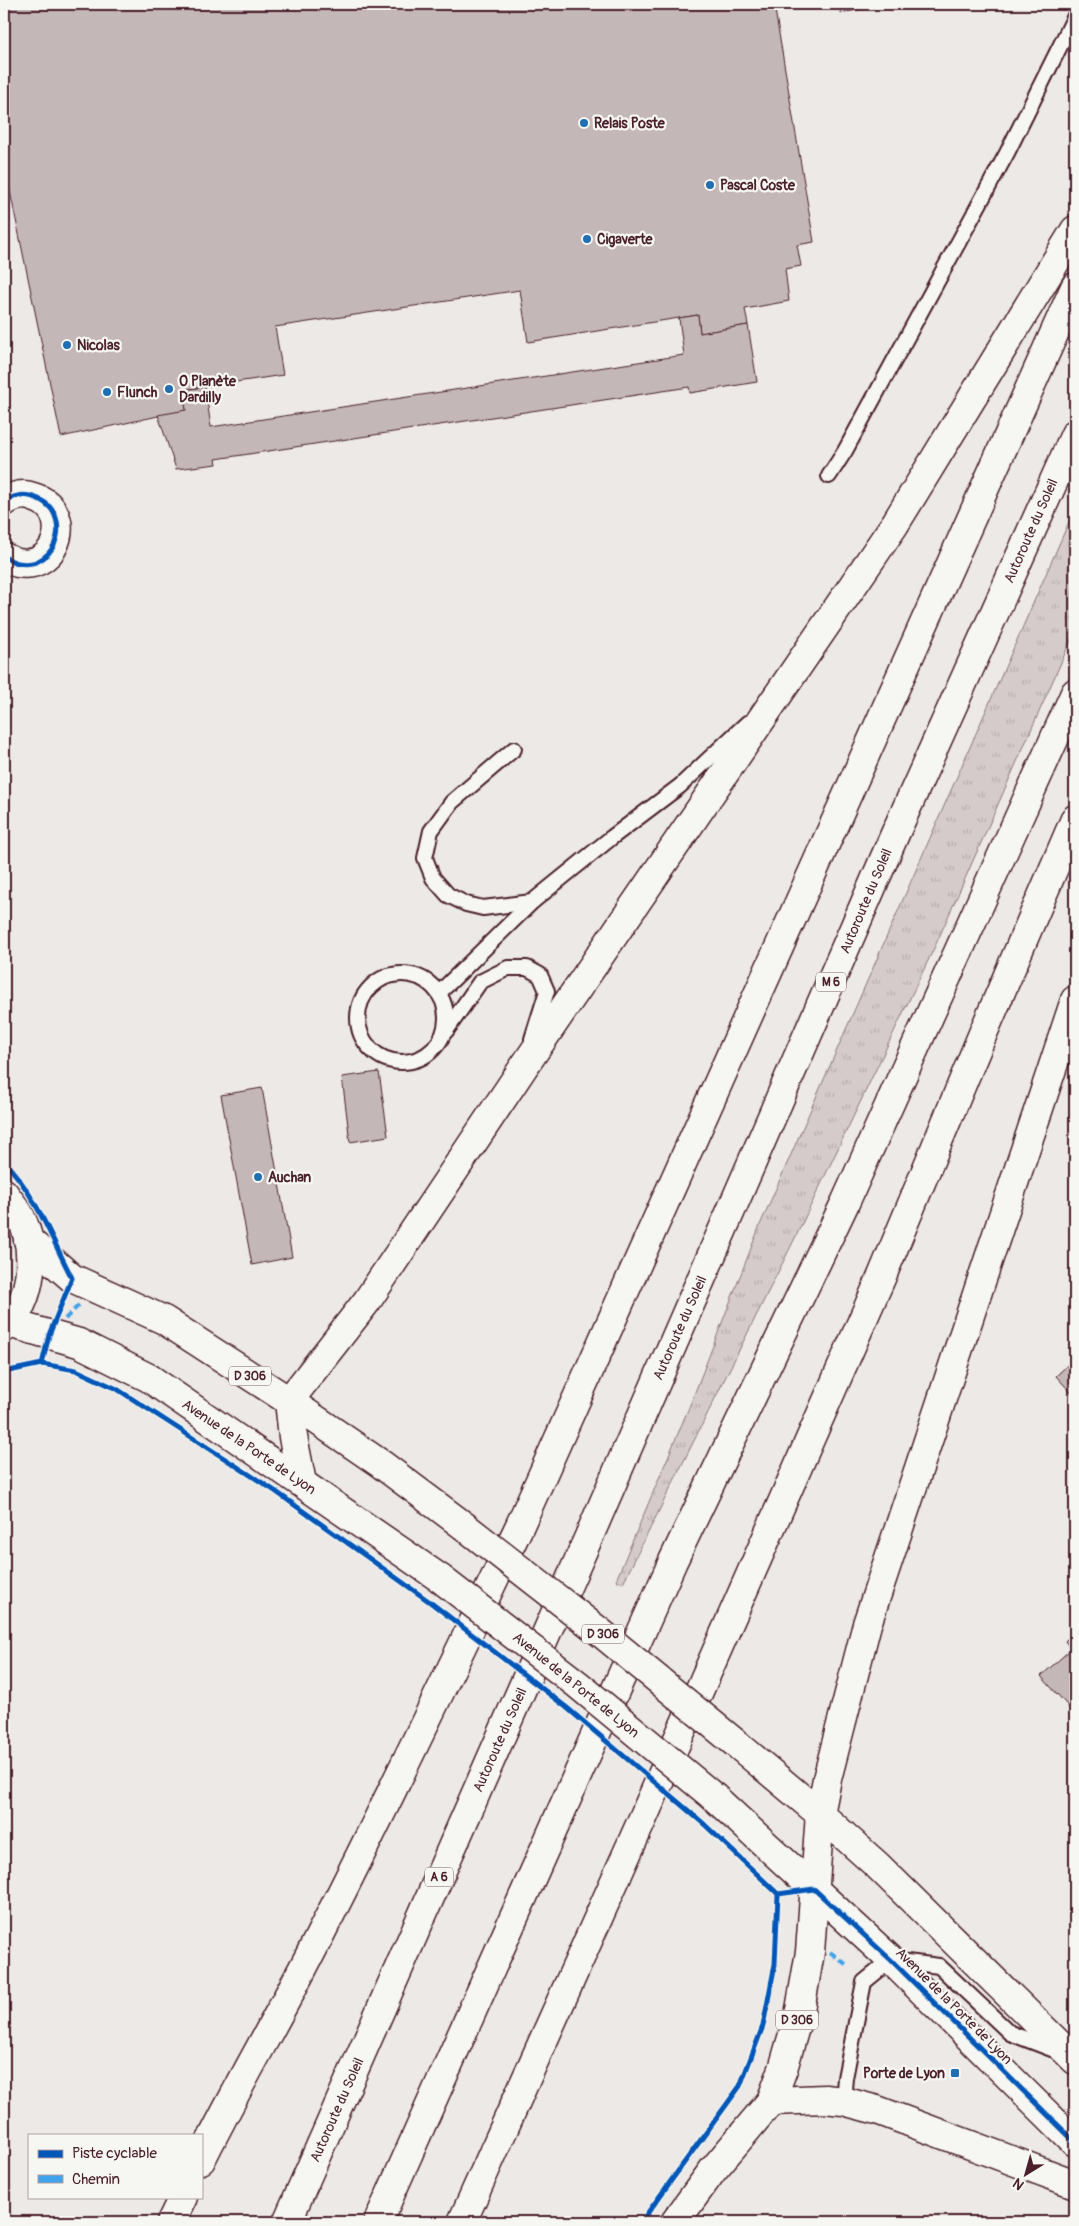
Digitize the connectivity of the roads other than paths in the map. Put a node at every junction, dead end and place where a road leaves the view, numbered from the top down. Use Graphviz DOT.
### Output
graph roads {
  1 [pos="1075,16"];
  2 [pos="1075,230"];
  3 [pos="1075,287"];
  4 [pos="1075,434"];
  5 [pos="829,476"];
  6 [pos="4,502"];
  7 [pos="4,557"];
  8 [pos="786,687"];
  9 [pos="1075,693"];
  10 [pos="514,749"];
  11 [pos="1075,819"];
  12 [pos="532,902"];
  13 [pos="439,993"];
  14 [pos="1075,1000"];
  15 [pos="443,1036"];
  16 [pos="523,1068"];
  17 [pos="4,1193"];
  18 [pos="28,1240"];
  19 [pos="6,1325"];
  20 [pos="289,1401"];
  21 [pos="302,1483"];
  22 [pos="591,1532"];
  23 [pos="820,1814"];
  24 [pos="814,1889"];
  25 [pos="891,1960"];
  26 [pos="1073,2058"];
  27 [pos="771,2101"];
  28 [pos="843,2101"];
  29 [pos="1075,2142"];
  30 [pos="202,2158"];
  31 [pos="1075,2184"];
  32 [pos="183,2198"];
  33 [pos="171,2222"];
  34 [pos="287,2222"];
  35 [pos="378,2222"];
  36 [pos="462,2222"];
  37 [pos="675,2222"];
  1 -- 5 [label="lane"];
  2 -- 8 [label="main road"];
  3 -- 30 [label="main road"];
  4 -- 22 [label="main road, Autoroute du Soleil / M 6"];
  6 -- 7 [label="main road"];
  8 -- 12 [label="lane"];
  8 -- 16 [label="main road"];
  9 -- 35 [label="main road"];
  10 -- 12 [label="lane"];
  11 -- 36 [label="main road"];
  12 -- 13 [label="lane"];
  13 -- 15 [label="lane"];
  13 -- 15 [label="lane"];
  14 -- 23 [label="main road"];
  15 -- 16 [label="lane"];
  16 -- 20 [label="main road"];
  17 -- 18 [label="main road"];
  18 -- 19 [label="main road"];
  18 -- 20 [label="main road, D 306"];
  19 -- 21 [label="main road, Avenue de la Porte de Lyon"];
  20 -- 21 [label="main road"];
  20 -- 23 [label="main road, D 306, bridge"];
  21 -- 24 [label="main road, Avenue de la Porte de Lyon, bridge"];
  22 -- 34 [label="main road, Autoroute du Soleil / A 6"];
  23 -- 24 [label="main road, D 306"];
  23 -- 26 [label="main road"];
  24 -- 25 [label="main road, Avenue de la Porte de Lyon"];
  24 -- 27 [label="main road, D 306"];
  25 -- 26 [label="lane"];
  25 -- 28 [label="lane"];
  25 -- 29 [label="main road, Avenue de la Porte de Lyon"];
  27 -- 28 [label="main road"];
  27 -- 37 [label="main road, D 306"];
  28 -- 31 [label="main road"];
  32 -- 33 [label="main road"];
}
